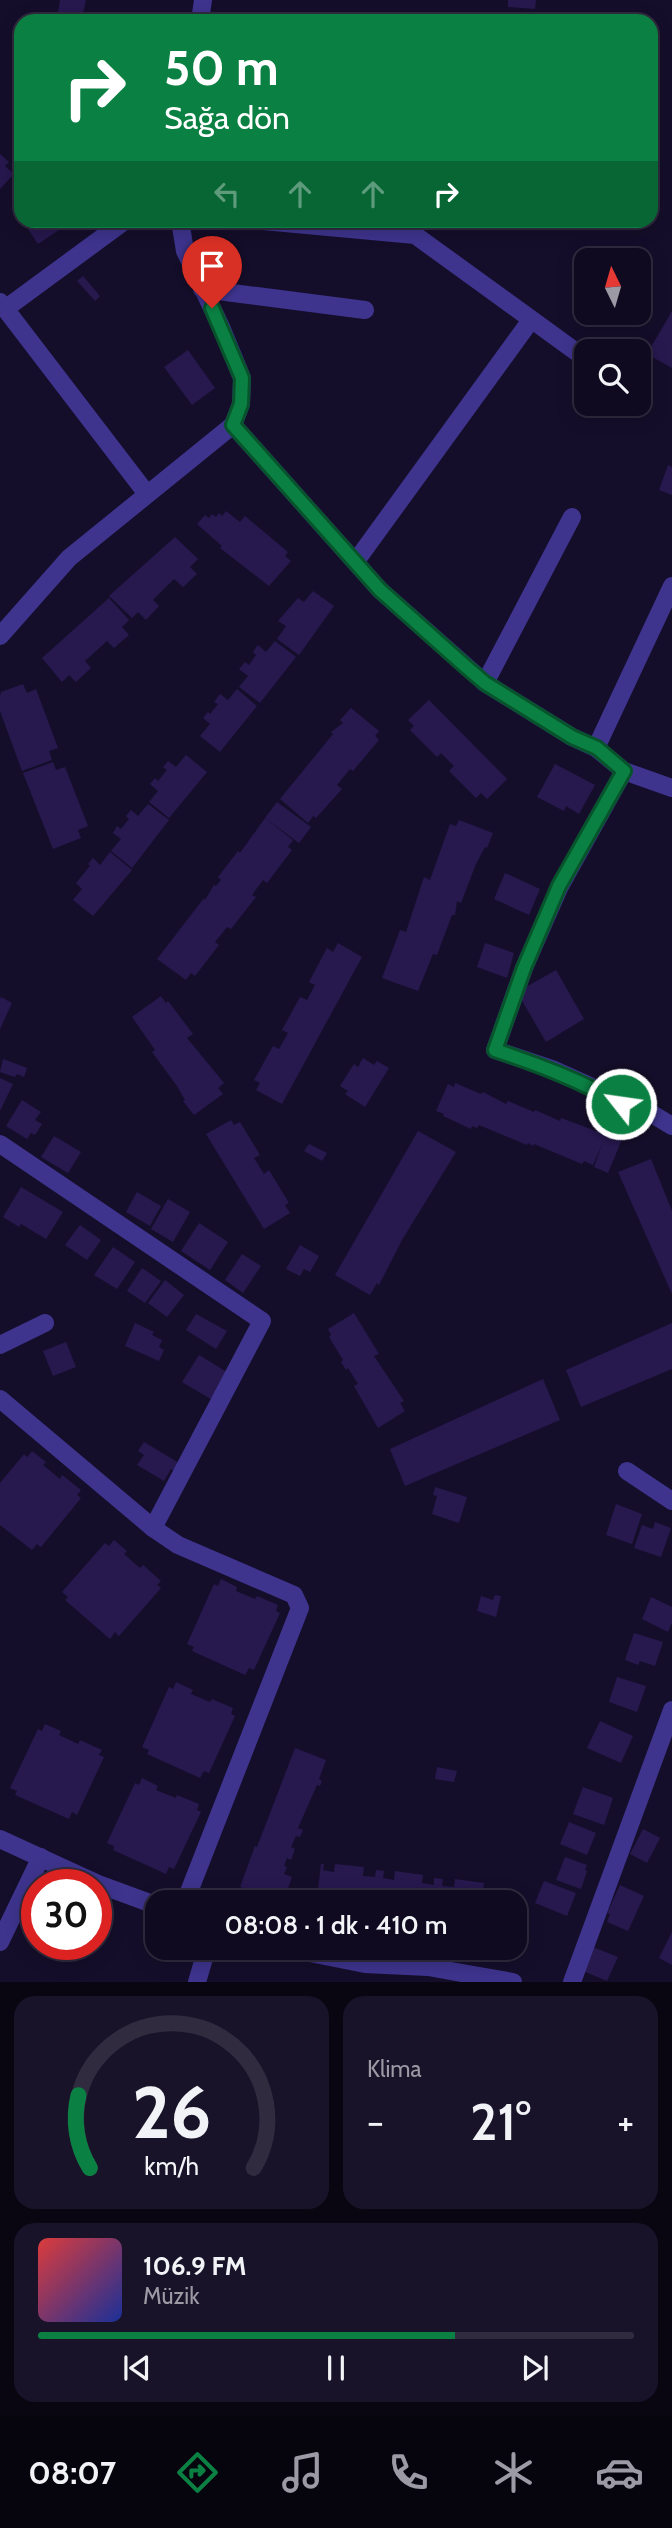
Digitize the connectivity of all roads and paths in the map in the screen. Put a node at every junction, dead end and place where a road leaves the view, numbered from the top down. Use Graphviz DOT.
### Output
graph roads {
  1 [pos="115,228"];
  2 [pos="182,228"];
  3 [pos="338,228"];
  4 [pos="202,289"];
  5 [pos="2,305"];
  6 [pos="365,310"];
  7 [pos="531,320"];
  8 [pos="574,350"];
  9 [pos="233,425"];
  10 [pos="147,494"];
  11 [pos="572,517"];
  12 [pos="356,561"];
  13 [pos="672,586"];
  14 [pos="0,636"];
  15 [pos="485,683"];
  16 [pos="597,748"];
  17 [pos="624,771"];
  18 [pos="672,788"];
  19 [pos="672,1126"];
  20 [pos="0,1144"];
  21 [pos="45,1323"];
  22 [pos="0,1345"];
  23 [pos="0,1399"];
  24 [pos="627,1471"];
  25 [pos="672,1501"];
  26 [pos="153,1528"];
  27 [pos="672,1710"];
  28 [pos="0,1839"];
  29 [pos="41,1857"];
  30 [pos="190,1890"];
  31 [pos="145,1901"];
  32 [pos="0,1942"];
  33 [pos="203,1960"];
  34 [pos="323,1960"];
  35 [pos="365,1973"];
  36 [pos="197,1982"];
  37 [pos="513,1982"];
  38 [pos="572,1982"];
  1 -- 5 [label="street"];
  2 -- 4 [label="street"];
  3 -- 7 [label="street"];
  4 -- 6 [label="street"];
  4 -- 9 [label="street"];
  5 -- 10 [label="street"];
  7 -- 8 [label="street"];
  7 -- 12 [label="street"];
  9 -- 10 [label="street"];
  9 -- 12 [label="street"];
  10 -- 14 [label="street"];
  11 -- 15 [label="street"];
  12 -- 15 [label="street"];
  13 -- 16 [label="street"];
  15 -- 16 [label="street"];
  16 -- 17 [label="street"];
  17 -- 18 [label="street"];
  17 -- 19 [label="street"];
  20 -- 26 [label="street"];
  21 -- 22 [label="street"];
  23 -- 26 [label="street"];
  24 -- 25 [label="street"];
  26 -- 30 [label="street"];
  27 -- 38 [label="street"];
  28 -- 29 [label="street"];
  29 -- 31 [label="street"];
  29 -- 32 [label="street"];
  33 -- 36 [label="street"];
  34 -- 35 [label="street"];
  35 -- 37 [label="street"];
}
